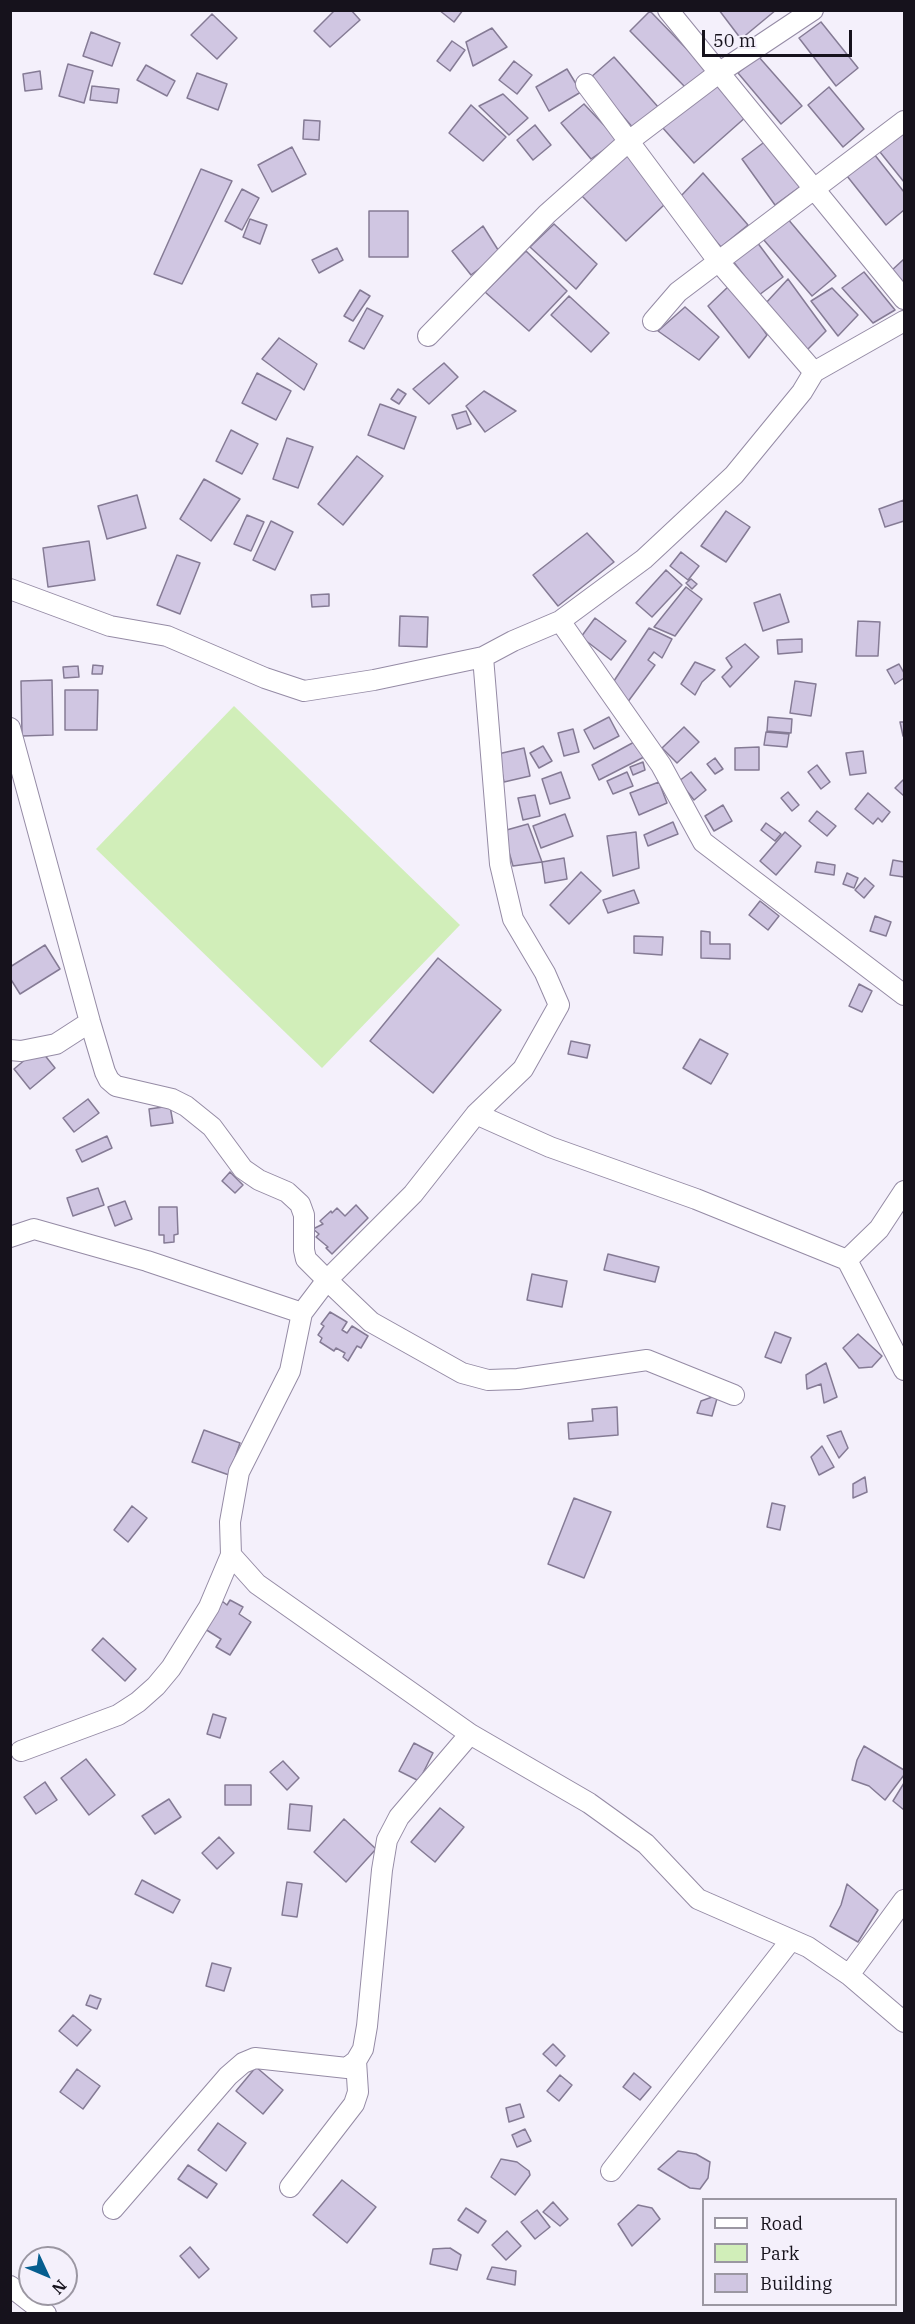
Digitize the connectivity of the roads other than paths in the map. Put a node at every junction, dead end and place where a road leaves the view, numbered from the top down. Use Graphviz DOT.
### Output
graph roads {
  1 [pos="668,10"];
  2 [pos="813,10"];
  3 [pos="720,72"];
  4 [pos="586,84"];
  5 [pos="904,121"];
  6 [pos="628,141"];
  7 [pos="813,188"];
  8 [pos="718,261"];
  9 [pos="904,299"];
  10 [pos="653,321"];
  11 [pos="904,321"];
  12 [pos="428,336"];
  13 [pos="814,372"];
  14 [pos="10,589"];
  15 [pos="560,621"];
  16 [pos="483,657"];
  17 [pos="10,728"];
  18 [pos="904,995"];
  19 [pos="90,1022"];
  20 [pos="10,1050"];
  21 [pos="476,1114"];
  22 [pos="904,1195"];
  23 [pos="10,1237"];
  24 [pos="848,1260"];
  25 [pos="327,1280"];
  26 [pos="302,1313"];
  27 [pos="904,1370"];
  28 [pos="734,1395"];
  29 [pos="231,1555"];
  30 [pos="470,1734"];
  31 [pos="21,1751"];
  32 [pos="904,1900"];
  33 [pos="791,1940"];
  34 [pos="849,1975"];
  35 [pos="904,2022"];
  36 [pos="356,2061"];
  37 [pos="611,2171"];
  38 [pos="290,2187"];
  39 [pos="113,2209"];
  40 [pos="10,2286"];
  41 [pos="46,2313"];
  1 -- 3 [label="street"];
  2 -- 3 [label="street"];
  3 -- 6 [label="street"];
  3 -- 7 [label="street"];
  4 -- 6 [label="street"];
  5 -- 7 [label="street"];
  6 -- 8 [label="street"];
  6 -- 12 [label="street"];
  7 -- 8 [label="street"];
  7 -- 9 [label="street"];
  8 -- 10 [label="street"];
  8 -- 13 [label="street"];
  11 -- 13 [label="street"];
  13 -- 15 [label="street"];
  14 -- 16 [label="street"];
  15 -- 16 [label="street"];
  15 -- 18 [label="street"];
  16 -- 21 [label="street"];
  17 -- 19 [label="street"];
  19 -- 20 [label="street"];
  19 -- 25 [label="street"];
  21 -- 24 [label="street"];
  21 -- 25 [label="street"];
  22 -- 24 [label="street"];
  23 -- 26 [label="street"];
  24 -- 27 [label="street"];
  25 -- 26 [label="street"];
  25 -- 28 [label="street"];
  26 -- 29 [label="street"];
  29 -- 30 [label="street"];
  29 -- 31 [label="street"];
  30 -- 33 [label="street"];
  30 -- 36 [label="street"];
  32 -- 34 [label="street"];
  33 -- 34 [label="street"];
  33 -- 37 [label="street"];
  34 -- 35 [label="street"];
  36 -- 38 [label="street"];
  36 -- 39 [label="street"];
  40 -- 41 [label="street"];
}
